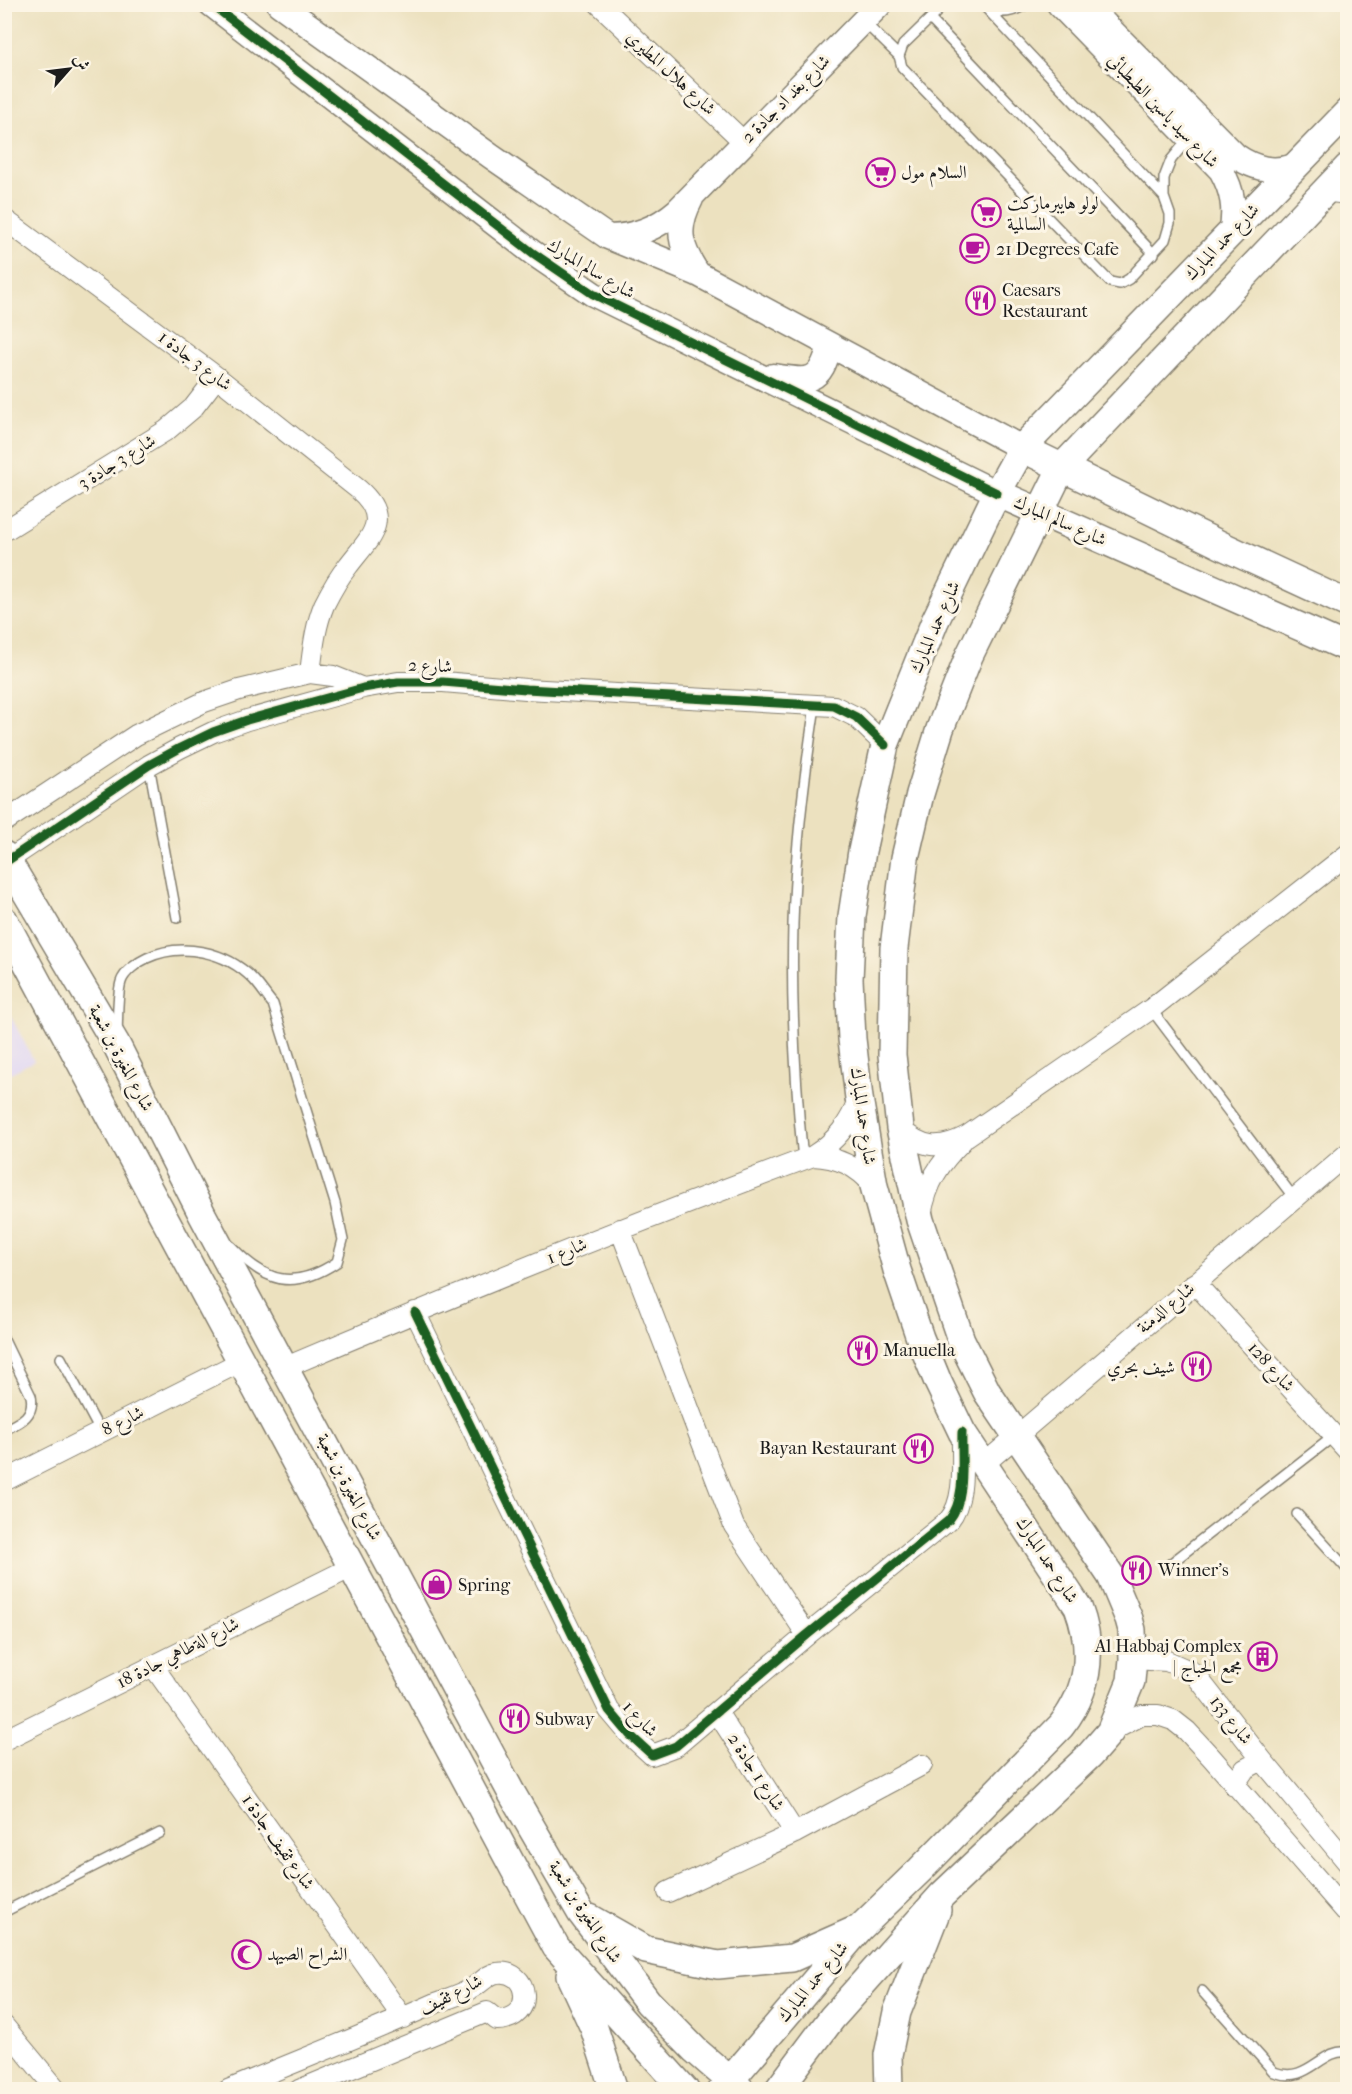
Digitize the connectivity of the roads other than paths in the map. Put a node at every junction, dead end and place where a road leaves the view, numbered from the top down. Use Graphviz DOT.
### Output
graph roads {
  1 [pos="211,4"];
  2 [pos="279,4"];
  3 [pos="598,4"];
  4 [pos="945,4"];
  5 [pos="983,4"];
  6 [pos="1027,4"];
  7 [pos="1059,4"];
  8 [pos="1086,4"];
  9 [pos="872,13"];
  10 [pos="930,20"];
  11 [pos="899,56"];
  12 [pos="1347,112"];
  13 [pos="1197,131"];
  14 [pos="744,142"];
  15 [pos="1295,166"];
  16 [pos="1347,167"];
  17 [pos="1321,194"];
  18 [pos="1347,194"];
  19 [pos="693,195"];
  20 [pos="1164,197"];
  21 [pos="4,219"];
  22 [pos="1231,234"];
  23 [pos="608,237"];
  24 [pos="1154,254"];
  25 [pos="698,274"];
  26 [pos="830,345"];
  27 [pos="747,371"];
  28 [pos="217,377"];
  29 [pos="1022,448"];
  30 [pos="1062,467"];
  31 [pos="997,493"];
  32 [pos="1039,511"];
  33 [pos="4,531"];
  34 [pos="1227,548"];
  35 [pos="1201,582"];
  36 [pos="1347,604"];
  37 [pos="1347,648"];
  38 [pos="309,673"];
  39 [pos="363,688"];
  40 [pos="815,706"];
  41 [pos="885,745"];
  42 [pos="149,765"];
  43 [pos="4,822"];
  44 [pos="1347,854"];
  45 [pos="6,859"];
  46 [pos="177,918"];
  47 [pos="4,920"];
  48 [pos="1151,1009"];
  49 [pos="116,1044"];
  50 [pos="859,1098"];
  51 [pos="900,1128"];
  52 [pos="967,1136"];
  53 [pos="1347,1153"];
  54 [pos="808,1158"];
  55 [pos="874,1186"];
  56 [pos="1294,1198"];
  57 [pos="203,1216"];
  58 [pos="920,1220"];
  59 [pos="620,1229"];
  60 [pos="1196,1283"];
  61 [pos="415,1312"];
  62 [pos="4,1340"];
  63 [pos="61,1358"];
  64 [pos="242,1361"];
  65 [pos="286,1367"];
  66 [pos="4,1430"];
  67 [pos="101,1432"];
  68 [pos="962,1432"];
  69 [pos="1017,1435"];
  70 [pos="1341,1444"];
  71 [pos="984,1464"];
  72 [pos="4,1481"];
  73 [pos="1297,1514"];
  74 [pos="1170,1564"];
  75 [pos="352,1566"];
  76 [pos="1347,1570"];
  77 [pos="807,1635"];
  78 [pos="1133,1659"];
  79 [pos="153,1666"];
  80 [pos="717,1712"];
  81 [pos="1110,1732"];
  82 [pos="4,1740"];
  83 [pos="1262,1760"];
  84 [pos="922,1765"];
  85 [pos="1234,1785"];
  86 [pos="160,1833"];
  87 [pos="795,1833"];
  88 [pos="1347,1863"];
  89 [pos="668,1892"];
  90 [pos="942,1895"];
  91 [pos="4,1912"];
  92 [pos="581,1913"];
  93 [pos="1347,1914"];
  94 [pos="860,1928"];
  95 [pos="556,1947"];
  96 [pos="1202,1991"];
  97 [pos="403,2018"];
  98 [pos="4,2026"];
  99 [pos="1347,2052"];
  100 [pos="731,2086"];
  101 [pos="57,2090"];
  102 [pos="228,2090"];
  103 [pos="298,2090"];
  104 [pos="614,2090"];
  105 [pos="685,2090"];
  106 [pos="778,2090"];
  107 [pos="889,2090"];
  1 -- 27 [label="street, شارع سالم المبارك"];
  2 -- 23 [label="street, شارع سالم المبارك"];
  3 -- 14 [label="street, شارع هلال المطيري"];
  4 -- 10 [label="lane"];
  5 -- 6 [label="lane"];
  5 -- 20 [label="lane"];
  7 -- 13 [label="street, شارع سيد ياسين الطبطبائي"];
  8 -- 13 [label="street, شارع سيد ياسين الطبطبائي"];
  9 -- 11 [label="lane"];
  9 -- 14 [label="street, شارع بغد اد جادة 2"];
  10 -- 11 [label="lane"];
  10 -- 24 [label="lane"];
  11 -- 24 [label="lane"];
  12 -- 15 [label="main road, شارع حمد المبارك"];
  13 -- 15 [label="street, شارع سيد ياسين الطبطبائي"];
  13 -- 20 [label="lane"];
  13 -- 22 [label="street, شارع سيد ياسين الطبطبائي"];
  14 -- 19 [label="street, شارع بغد اد جادة 2"];
  15 -- 22 [label="main road, شارع حمد المبارك"];
  16 -- 17 [label="main road, شارع حمد المبارك"];
  17 -- 18 [label="street"];
  17 -- 30 [label="main road, شارع حمد المبارك"];
  19 -- 23 [label="street, شارع بغد اد جادة 2"];
  19 -- 25 [label="street, شارع بغد اد جادة 2"];
  20 -- 24 [label="lane"];
  21 -- 28 [label="street, شارع 3 جادة 1"];
  22 -- 29 [label="main road, شارع حمد المبارك"];
  23 -- 25 [label="street, شارع سالم المبارك"];
  25 -- 26 [label="street, شارع سالم المبارك"];
  26 -- 27 [label="street"];
  26 -- 29 [label="street, شارع سالم المبارك"];
  27 -- 31 [label="street, شارع سالم المبارك"];
  28 -- 33 [label="street, شارع 3 جادة 3"];
  28 -- 38 [label="street, شارع 3 جادة 1"];
  29 -- 30 [label="main road, شارع سالم المبارك"];
  29 -- 31 [label="main road, شارع حمد المبارك"];
  30 -- 32 [label="main road, شارع حمد المبارك"];
  30 -- 34 [label="main road, شارع سالم المبارك"];
  31 -- 32 [label="main road, شارع سالم المبارك"];
  31 -- 41 [label="main road, شارع حمد المبارك"];
  32 -- 35 [label="main road, شارع سالم المبارك"];
  32 -- 51 [label="main road, شارع حمد المبارك"];
  34 -- 35 [label="main road"];
  34 -- 36 [label="main road, شارع سالم المبارك"];
  35 -- 37 [label="main road, شارع سالم المبارك"];
  38 -- 39 [label="street"];
  38 -- 43 [label="street"];
  39 -- 40 [label="street, شارع 2"];
  39 -- 42 [label="street, شارع 2"];
  40 -- 41 [label="street, شارع 2"];
  40 -- 54 [label="lane"];
  41 -- 50 [label="main road, شارع حمد المبارك"];
  42 -- 45 [label="street, شارع 2"];
  42 -- 46 [label="lane"];
  44 -- 48 [label="street"];
  45 -- 49 [label="main road, شارع المغيرة بن شعبة"];
  47 -- 64 [label="main road, شارع المغيرة بن شعبة"];
  48 -- 52 [label="street"];
  48 -- 56 [label="lane"];
  49 -- 57 [label="main road, شارع المغيرة بن شعبة"];
  49 -- 57 [label="lane"];
  50 -- 54 [label="street, شارع 1"];
  50 -- 55 [label="main road, شارع حمد المبارك"];
  51 -- 52 [label="street"];
  51 -- 58 [label="main road, شارع حمد المبارك"];
  52 -- 58 [label="street"];
  53 -- 56 [label="street, شارع الدمنة"];
  54 -- 55 [label="street"];
  54 -- 59 [label="street, شارع 1"];
  55 -- 68 [label="main road, شارع حمد المبارك"];
  56 -- 60 [label="street, شارع الدمنة"];
  57 -- 65 [label="main road, شارع المغيرة بن شعبة"];
  58 -- 69 [label="main road, شارع حمد المبارك"];
  59 -- 61 [label="street, شارع 1"];
  59 -- 77 [label="street"];
  60 -- 69 [label="street, شارع الدمنة"];
  60 -- 70 [label="street, شارع 128"];
  61 -- 65 [label="street, شارع 1"];
  61 -- 80 [label="street, شارع 1"];
  62 -- 66 [label="lane"];
  63 -- 67 [label="lane"];
  64 -- 67 [label="street, شارع 8"];
  64 -- 75 [label="main road, شارع المغيرة بن شعبة"];
  65 -- 92 [label="main road, شارع المغيرة بن شعبة"];
  67 -- 72 [label="street, شارع 8"];
  68 -- 71 [label="main road, شارع حمد المبارك"];
  68 -- 77 [label="street, شارع 1"];
  69 -- 71 [label="street, شارع الدمنة"];
  69 -- 78 [label="main road, شارع حمد المبارك"];
  70 -- 74 [label="lane"];
  71 -- 94 [label="main road, شارع حمد المبارك"];
  73 -- 76 [label="lane"];
  75 -- 79 [label="street, شارع الةطاهي جادة 18"];
  75 -- 95 [label="main road, شارع المغيرة بن شعبة"];
  77 -- 80 [label="street, شارع 1"];
  78 -- 81 [label="main road, شارع حمد المبارك"];
  78 -- 83 [label="street, شارع 133"];
  79 -- 82 [label="street, شارع الةطاهي جادة 18"];
  79 -- 97 [label="street, شارع ثقيف جادة 1"];
  80 -- 87 [label="street, شارع 1 جادة 2"];
  81 -- 85 [label="street"];
  81 -- 90 [label="main road, شارع حمد المبارك"];
  83 -- 85 [label="street, شارع 133"];
  83 -- 88 [label="street, شارع 133"];
  84 -- 87 [label="street, شارع 1 جادة 2"];
  85 -- 93 [label="street"];
  86 -- 91 [label="lane"];
  87 -- 89 [label="street, شارع 1 جادة 2"];
  90 -- 106 [label="main road, شارع حمد المبارك"];
  90 -- 107 [label="main road"];
  92 -- 94 [label="main road"];
  92 -- 100 [label="main road, شارع المغيرة بن شعبة"];
  94 -- 100 [label="main road, شارع حمد المبارك"];
  95 -- 104 [label="main road"];
  95 -- 105 [label="main road, شارع المغيرة بن شعبة"];
  96 -- 99 [label="lane"];
  97 -- 102 [label="street, شارع ثقيف"];
  97 -- 103 [label="street, شارع ثقيف"];
  98 -- 101 [label="street"];
}
